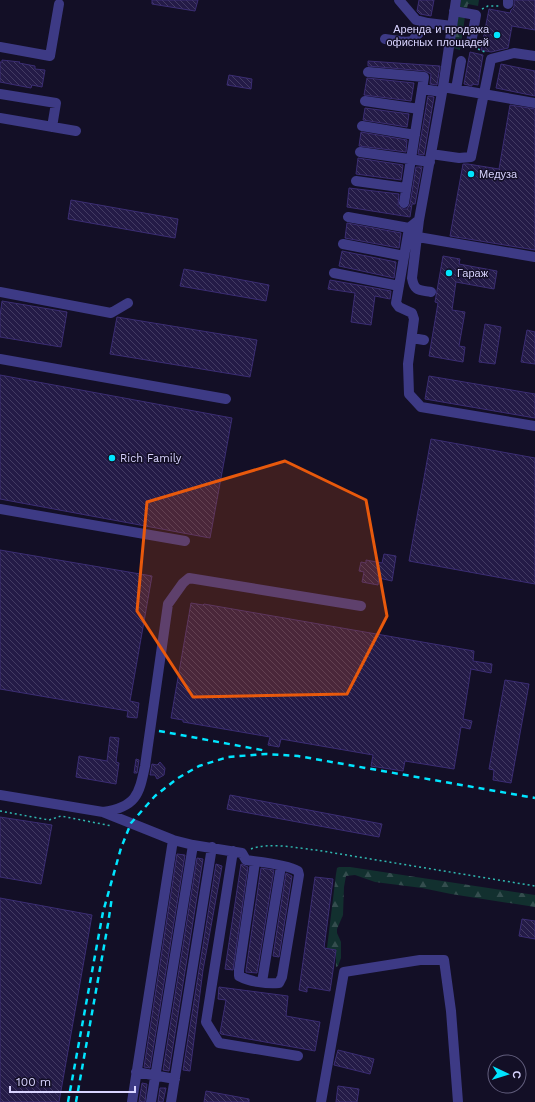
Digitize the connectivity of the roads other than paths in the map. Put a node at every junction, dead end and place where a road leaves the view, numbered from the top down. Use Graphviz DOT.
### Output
graph roads {
  1 [pos="399,0"];
  2 [pos="456,0"];
  3 [pos="59,4"];
  4 [pos="454,11"];
  5 [pos="428,23"];
  6 [pos="452,26"];
  7 [pos="386,39"];
  8 [pos="471,43"];
  9 [pos="0,47"];
  10 [pos="535,56"];
  11 [pos="461,60"];
  12 [pos="368,72"];
  13 [pos="422,89"];
  14 [pos="456,89"];
  15 [pos="443,90"];
  16 [pos="0,94"];
  17 [pos="484,94"];
  18 [pos="365,101"];
  19 [pos="535,103"];
  20 [pos="419,109"];
  21 [pos="0,118"];
  22 [pos="362,126"];
  23 [pos="52,127"];
  24 [pos="76,131"];
  25 [pos="415,135"];
  26 [pos="360,152"];
  27 [pos="431,158"];
  28 [pos="411,159"];
  29 [pos="356,181"];
  30 [pos="406,188"];
  31 [pos="404,203"];
  32 [pos="348,217"];
  33 [pos="419,220"];
  34 [pos="410,228"];
  35 [pos="418,237"];
  36 [pos="343,244"];
  37 [pos="404,256"];
  38 [pos="535,257"];
  39 [pos="334,273"];
  40 [pos="399,286"];
  41 [pos="0,292"];
  42 [pos="431,292"];
  43 [pos="128,303"];
  44 [pos="412,338"];
  45 [pos="424,340"];
  46 [pos="0,359"];
  47 [pos="226,398"];
  48 [pos="535,426"];
  49 [pos="0,509"];
  50 [pos="185,541"];
  51 [pos="361,606"];
  52 [pos="0,795"];
  53 [pos="103,812"];
  54 [pos="173,840"];
  55 [pos="193,845"];
  56 [pos="212,848"];
  57 [pos="237,852"];
  58 [pos="255,862"];
  59 [pos="281,866"];
  60 [pos="262,982"];
  61 [pos="298,1056"];
  62 [pos="136,1072"];
  63 [pos="156,1075"];
  64 [pos="175,1079"];
  65 [pos="132,1102"];
  66 [pos="151,1102"];
  67 [pos="171,1102"];
  68 [pos="321,1102"];
  69 [pos="458,1102"];
  1 -- 5 [label="lane"];
  2 -- 4 [label="lane"];
  3 -- 9 [label="lane"];
  4 -- 6 [label="lane"];
  4 -- 8 [label="lane"];
  5 -- 6 [label="lane"];
  5 -- 7 [label="lane"];
  6 -- 15 [label="lane"];
  10 -- 17 [label="lane"];
  11 -- 14 [label="lane"];
  12 -- 13 [label="lane"];
  13 -- 15 [label="lane"];
  13 -- 20 [label="lane"];
  14 -- 15 [label="lane"];
  14 -- 17 [label="lane"];
  15 -- 27 [label="lane"];
  16 -- 23 [label="lane"];
  17 -- 19 [label="lane"];
  17 -- 27 [label="lane"];
  18 -- 20 [label="lane"];
  20 -- 25 [label="lane"];
  21 -- 23 [label="lane"];
  22 -- 25 [label="lane"];
  23 -- 24 [label="lane"];
  25 -- 28 [label="lane"];
  26 -- 28 [label="lane"];
  27 -- 28 [label="lane"];
  27 -- 33 [label="lane"];
  28 -- 30 [label="lane"];
  29 -- 30 [label="lane"];
  30 -- 31 [label="lane"];
  32 -- 34 [label="lane"];
  33 -- 34 [label="lane"];
  33 -- 35 [label="lane"];
  34 -- 37 [label="lane"];
  35 -- 38 [label="lane"];
  35 -- 42 [label="lane"];
  36 -- 37 [label="lane"];
  37 -- 40 [label="lane"];
  39 -- 40 [label="lane"];
  40 -- 44 [label="lane"];
  41 -- 43 [label="lane"];
  44 -- 45 [label="lane"];
  44 -- 48 [label="lane"];
  46 -- 47 [label="lane"];
  49 -- 50 [label="lane"];
  51 -- 53 [label="lane"];
  52 -- 53 [label="lane"];
  53 -- 54 [label="lane"];
  54 -- 55 [label="lane"];
  54 -- 62 [label="lane"];
  55 -- 56 [label="lane"];
  55 -- 63 [label="lane"];
  56 -- 57 [label="lane"];
  56 -- 64 [label="lane"];
  57 -- 58 [label="lane"];
  57 -- 61 [label="lane"];
  58 -- 59 [label="lane"];
  58 -- 60 [label="lane"];
  59 -- 60 [label="lane"];
  59 -- 60 [label="lane"];
  62 -- 63 [label="lane"];
  62 -- 65 [label="lane"];
  63 -- 64 [label="lane"];
  63 -- 66 [label="lane"];
  64 -- 67 [label="lane"];
  68 -- 69 [label="lane"];
}
